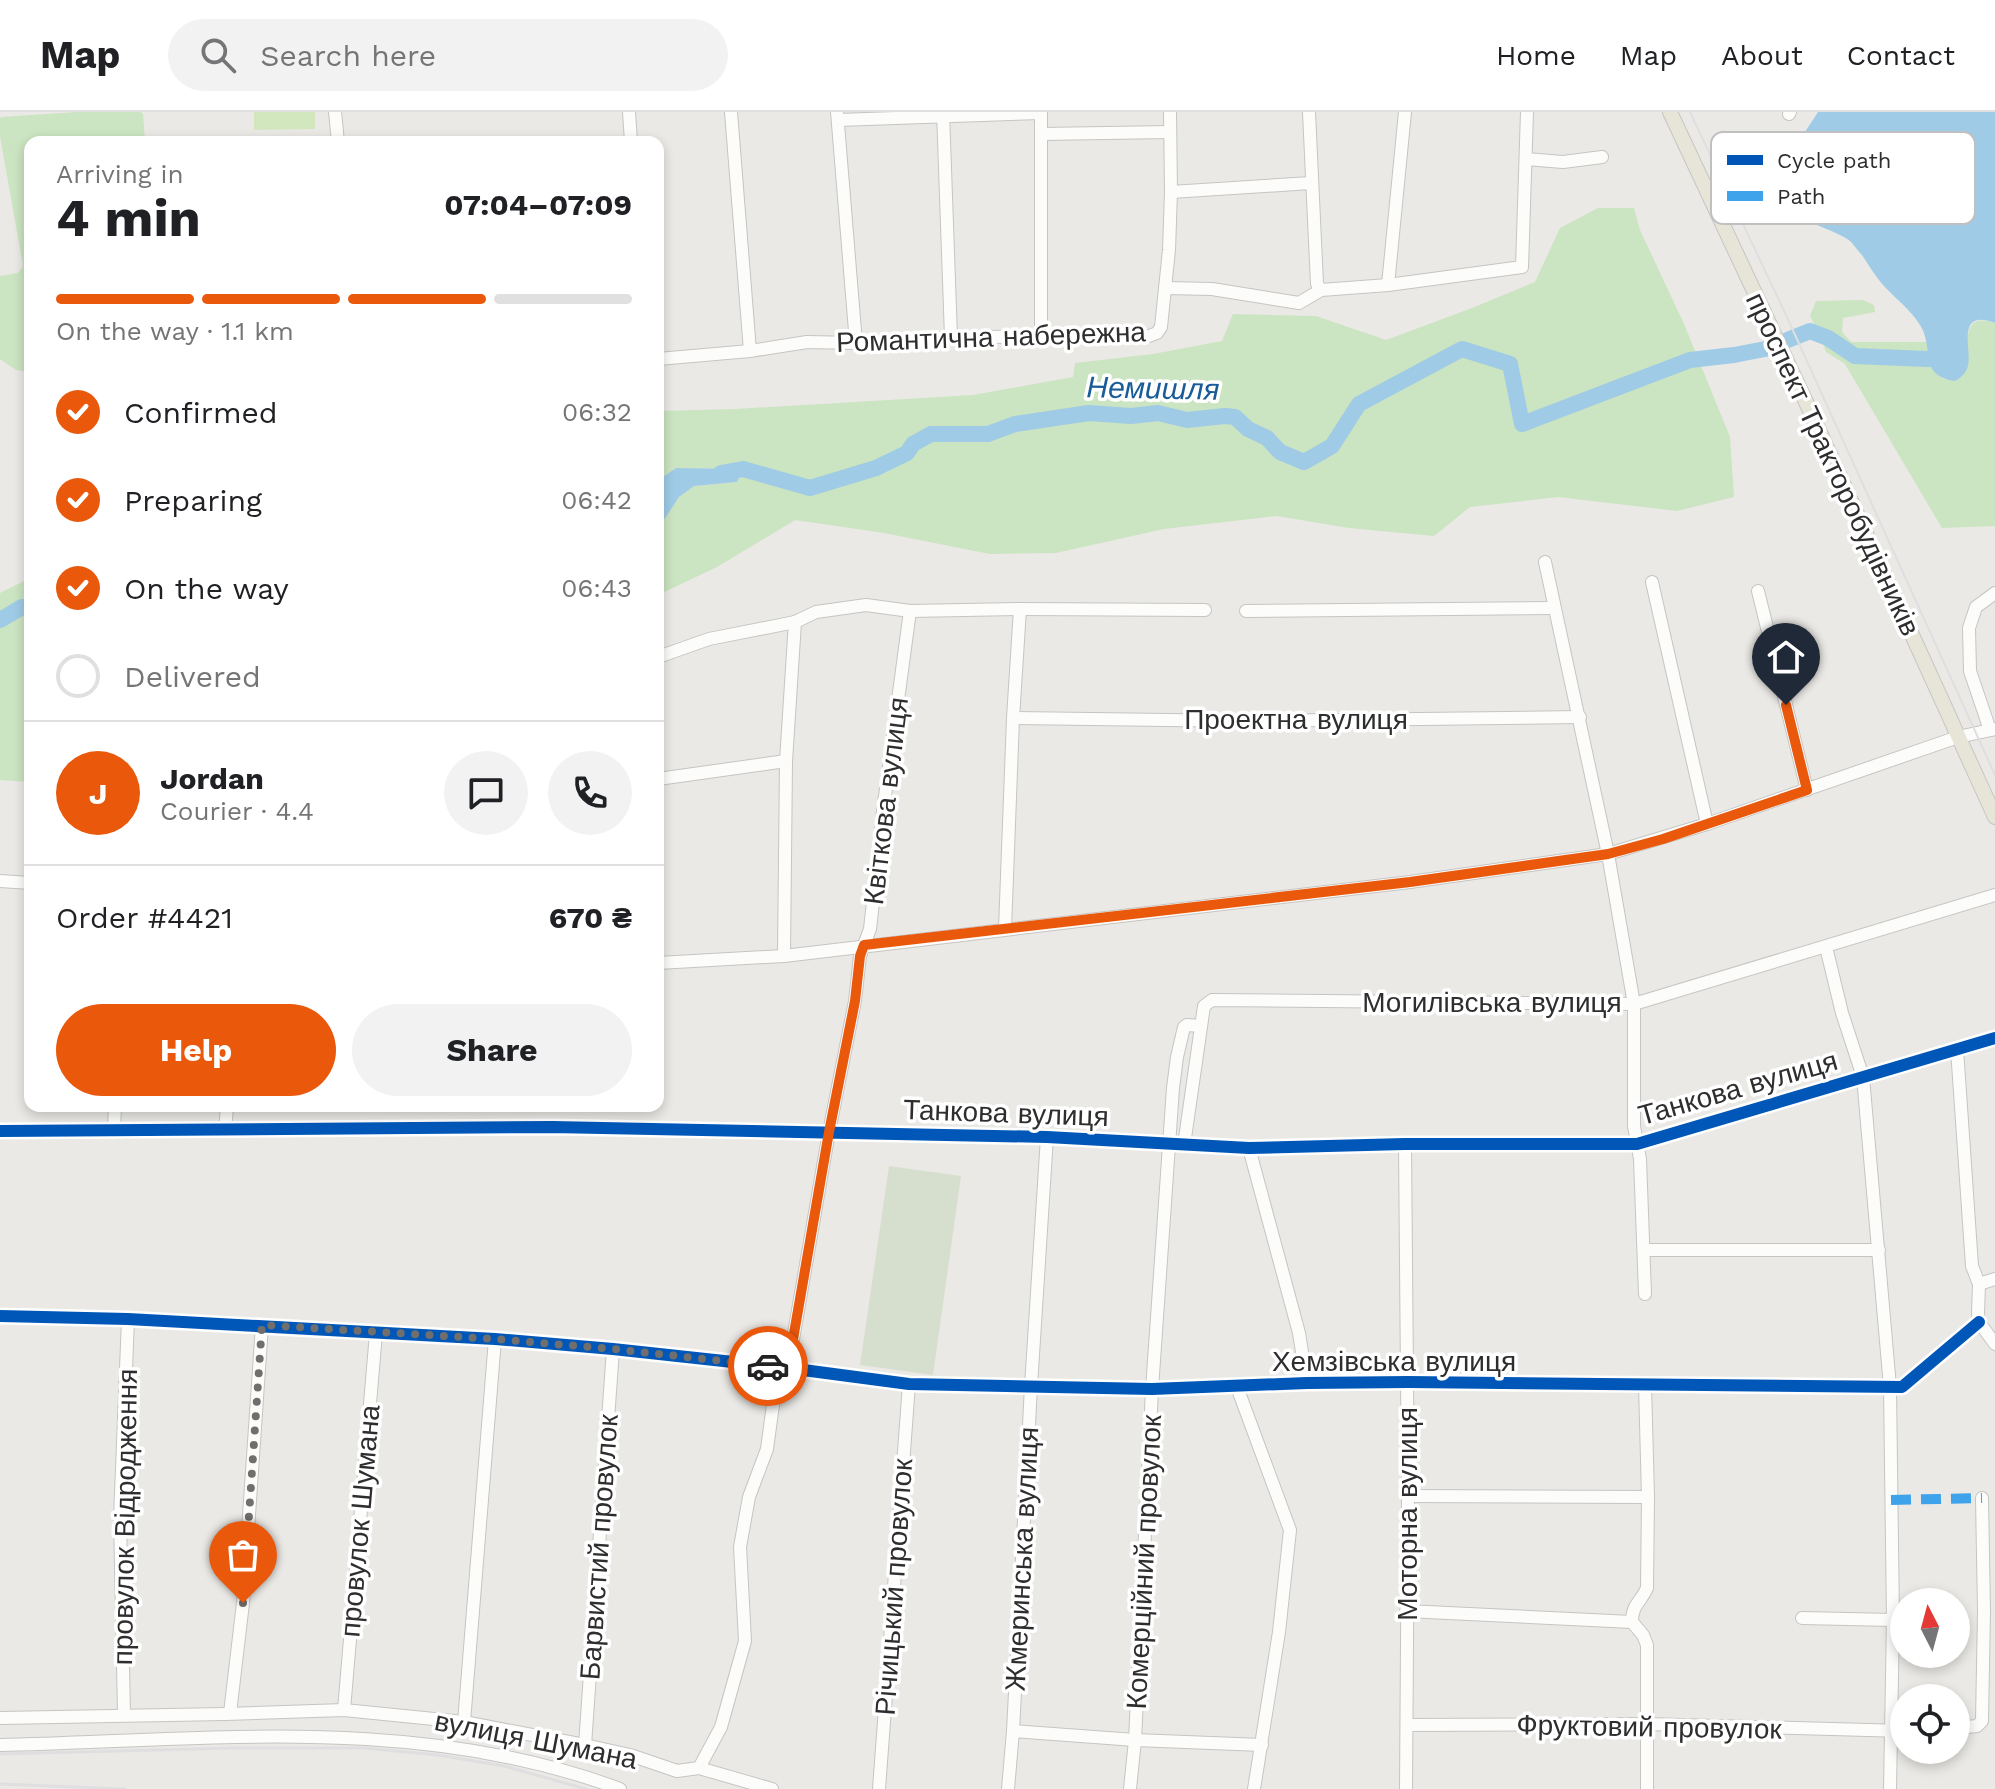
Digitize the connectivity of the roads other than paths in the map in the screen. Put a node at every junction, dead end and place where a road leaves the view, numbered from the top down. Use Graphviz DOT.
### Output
graph roads {
  1 [pos="335,112"];
  2 [pos="629,112"];
  3 [pos="731,112"];
  4 [pos="1041,112"];
  5 [pos="1170,112"];
  6 [pos="1309,112"];
  7 [pos="1405,112"];
  8 [pos="1527,112"];
  9 [pos="1670,112"];
  10 [pos="943,115"];
  11 [pos="838,116"];
  12 [pos="1170,132"];
  13 [pos="1041,134"];
  14 [pos="337,136"];
  15 [pos="631,136"];
  16 [pos="1602,157"];
  17 [pos="1526,159"];
  18 [pos="1311,183"];
  19 [pos="1171,192"];
  20 [pos="1711,199"];
  21 [pos="1723,224"];
  22 [pos="1388,285"];
  23 [pos="1165,288"];
  24 [pos="1321,290"];
  25 [pos="1041,336"];
  26 [pos="951,337"];
  27 [pos="856,343"];
  28 [pos="750,351"];
  29 [pos="664,358"];
  30 [pos="1545,562"];
  31 [pos="1652,582"];
  32 [pos="1758,591"];
  33 [pos="1995,593"];
  34 [pos="1554,608"];
  35 [pos="1020,609"];
  36 [pos="1205,610"];
  37 [pos="910,611"];
  38 [pos="1246,611"];
  39 [pos="795,622"];
  40 [pos="664,655"];
  41 [pos="1580,717"];
  42 [pos="1013,718"];
  43 [pos="1993,729"];
  44 [pos="1958,737"];
  45 [pos="786,761"];
  46 [pos="664,778"];
  47 [pos="1807,790"];
  48 [pos="1995,817"];
  49 [pos="1707,824"];
  50 [pos="1608,854"];
  51 [pos="0,881"];
  52 [pos="24,883"];
  53 [pos="1995,895"];
  54 [pos="1005,929"];
  55 [pos="864,945"];
  56 [pos="1826,947"];
  57 [pos="784,956"];
  58 [pos="664,963"];
  59 [pos="1634,1004"];
  60 [pos="1201,1026"];
  61 [pos="1995,1038"];
  62 [pos="1957,1049"];
  63 [pos="1863,1077"];
  64 [pos="115,1112"];
  65 [pos="227,1112"];
  66 [pos="114,1129"];
  67 [pos="0,1131"];
  68 [pos="225,1131"];
  69 [pos="829,1132"];
  70 [pos="1047,1137"];
  71 [pos="1169,1144"];
  72 [pos="1405,1144"];
  73 [pos="1637,1144"];
  74 [pos="1184,1145"];
  75 [pos="1249,1148"];
  76 [pos="1645,1250"];
  77 [pos="1879,1250"];
  78 [pos="1995,1279"];
  79 [pos="1979,1284"];
  80 [pos="1645,1294"];
  81 [pos="0,1316"];
  82 [pos="128,1319"];
  83 [pos="1979,1322"];
  84 [pos="262,1325"];
  85 [pos="376,1333"];
  86 [pos="495,1339"];
  87 [pos="1995,1344"];
  88 [pos="613,1349"];
  89 [pos="788,1368"];
  90 [pos="1408,1382"];
  91 [pos="1307,1383"];
  92 [pos="909,1384"];
  93 [pos="1645,1385"];
  94 [pos="1031,1386"];
  95 [pos="1237,1387"];
  96 [pos="1890,1387"];
  97 [pos="1152,1389"];
  98 [pos="1408,1496"];
  99 [pos="1648,1497"];
  100 [pos="1982,1498"];
  101 [pos="1893,1588"];
  102 [pos="1406,1611"];
  103 [pos="1802,1618"];
  104 [pos="1890,1620"];
  105 [pos="1632,1622"];
  106 [pos="344,1710"];
  107 [pos="230,1713"];
  108 [pos="124,1714"];
  109 [pos="0,1718"];
  110 [pos="464,1722"];
  111 [pos="1646,1724"];
  112 [pos="1407,1725"];
  113 [pos="1970,1727"];
  114 [pos="1013,1731"];
  115 [pos="1890,1731"];
  116 [pos="1135,1740"];
  117 [pos="0,1745"];
  118 [pos="585,1745"];
  119 [pos="1262,1745"];
  120 [pos="1893,1764"];
  121 [pos="699,1768"];
  122 [pos="620,1789"];
  123 [pos="772,1789"];
  124 [pos="879,1789"];
  125 [pos="1008,1789"];
  126 [pos="1130,1789"];
  127 [pos="1254,1789"];
  128 [pos="1406,1789"];
  129 [pos="1647,1789"];
  130 [pos="1890,1789"];
  1 -- 14 [label="street"];
  2 -- 15 [label="street"];
  3 -- 28 [label="street"];
  4 -- 10 [label="street"];
  4 -- 13 [label="street"];
  5 -- 12 [label="street"];
  6 -- 18 [label="street"];
  7 -- 22 [label="street"];
  8 -- 17 [label="street"];
  9 -- 20 [label="main road, проспект Тракторобудівників"];
  10 -- 11 [label="street"];
  10 -- 26 [label="street"];
  11 -- 27 [label="street"];
  12 -- 13 [label="street"];
  12 -- 19 [label="street"];
  13 -- 25 [label="street"];
  16 -- 17 [label="street"];
  17 -- 22 [label="street, Романтична набережна"];
  18 -- 19 [label="street"];
  18 -- 24 [label="street"];
  19 -- 23 [label="street"];
  21 -- 44 [label="main road, проспект Тракторобудівників"];
  22 -- 24 [label="street, Романтична набережна"];
  23 -- 24 [label="street, Романтична набережна"];
  23 -- 25 [label="street, Романтична набережна"];
  25 -- 26 [label="street, Романтична набережна"];
  26 -- 27 [label="street, Романтична набережна"];
  27 -- 28 [label="street, Романтична набережна"];
  28 -- 29 [label="street, Романтична набережна"];
  30 -- 34 [label="street"];
  31 -- 49 [label="street"];
  32 -- 47 [label="street"];
  33 -- 43 [label="street"];
  34 -- 38 [label="street"];
  34 -- 41 [label="street"];
  35 -- 36 [label="street"];
  35 -- 37 [label="street"];
  35 -- 42 [label="street"];
  37 -- 39 [label="street"];
  37 -- 55 [label="street, Квіткова вулиця"];
  39 -- 40 [label="street"];
  39 -- 45 [label="street"];
  41 -- 42 [label="street, Проектна вулиця"];
  41 -- 50 [label="street"];
  42 -- 54 [label="street"];
  43 -- 44 [label="street"];
  44 -- 47 [label="street"];
  44 -- 48 [label="main road, проспект Тракторобудівників"];
  45 -- 46 [label="street"];
  45 -- 57 [label="street"];
  47 -- 49 [label="street"];
  49 -- 50 [label="street"];
  50 -- 54 [label="street"];
  50 -- 59 [label="street"];
  51 -- 52 [label="street"];
  53 -- 56 [label="street, Могилівська вулиця"];
  54 -- 55 [label="street"];
  55 -- 57 [label="street"];
  55 -- 69 [label="street, Квіткова вулиця"];
  56 -- 59 [label="street, Могилівська вулиця"];
  56 -- 63 [label="street"];
  57 -- 58 [label="street"];
  59 -- 60 [label="street, Могилівська вулиця"];
  59 -- 73 [label="street"];
  60 -- 71 [label="street, Комерційний провулок"];
  60 -- 74 [label="street"];
  61 -- 62 [label="street, Танкова вулиця"];
  62 -- 63 [label="street, Танкова вулиця"];
  62 -- 79 [label="street"];
  63 -- 73 [label="street, Танкова вулиця"];
  63 -- 77 [label="street"];
  64 -- 66 [label="street"];
  65 -- 68 [label="street"];
  66 -- 67 [label="street, Танкова вулиця"];
  66 -- 68 [label="street, Танкова вулиця"];
  68 -- 69 [label="street, Танкова вулиця"];
  69 -- 70 [label="street, Танкова вулиця"];
  69 -- 89 [label="street, Квіткова вулиця"];
  70 -- 71 [label="street, Танкова вулиця"];
  70 -- 94 [label="street, Жмеринська вулиця"];
  71 -- 74 [label="street, Танкова вулиця"];
  71 -- 97 [label="street, Комерційний провулок"];
  72 -- 73 [label="street, Танкова вулиця"];
  72 -- 75 [label="street, Танкова вулиця"];
  72 -- 90 [label="street, Моторна вулиця"];
  73 -- 76 [label="street"];
  74 -- 75 [label="street, Танкова вулиця"];
  75 -- 91 [label="street"];
  76 -- 77 [label="street"];
  76 -- 80 [label="street"];
  77 -- 96 [label="street"];
  78 -- 79 [label="street"];
  79 -- 83 [label="street"];
  81 -- 82 [label="street, Хемзівська вулиця"];
  82 -- 84 [label="street, Хемзівська вулиця"];
  82 -- 108 [label="street, провулок Відродження"];
  83 -- 87 [label="street"];
  83 -- 96 [label="street, Хемзівська вулиця"];
  84 -- 85 [label="street, Хемзівська вулиця"];
  84 -- 107 [label="street"];
  85 -- 86 [label="street, Хемзівська вулиця"];
  85 -- 106 [label="street, провулок Шумана"];
  86 -- 88 [label="street, Хемзівська вулиця"];
  86 -- 110 [label="street"];
  88 -- 89 [label="street, Хемзівська вулиця"];
  88 -- 118 [label="street, Барвистий провулок"];
  89 -- 92 [label="street, Хемзівська вулиця"];
  89 -- 121 [label="street, Квіткова вулиця"];
  90 -- 91 [label="street, Хемзівська вулиця"];
  90 -- 93 [label="street, Хемзівська вулиця"];
  90 -- 98 [label="street, Моторна вулиця"];
  91 -- 95 [label="street, Хемзівська вулиця"];
  92 -- 94 [label="street, Хемзівська вулиця"];
  92 -- 124 [label="street, Річицький провулок"];
  93 -- 96 [label="street, Хемзівська вулиця"];
  93 -- 99 [label="street"];
  94 -- 97 [label="street, Хемзівська вулиця"];
  94 -- 114 [label="street, Жмеринська вулиця"];
  95 -- 97 [label="street, Хемзівська вулиця"];
  95 -- 119 [label="street"];
  96 -- 101 [label="street"];
  97 -- 116 [label="street, Комерційний провулок"];
  98 -- 99 [label="street"];
  98 -- 102 [label="street, Моторна вулиця"];
  99 -- 105 [label="street"];
  100 -- 113 [label="street"];
  102 -- 105 [label="street"];
  102 -- 112 [label="street, Моторна вулиця"];
  103 -- 104 [label="street"];
  105 -- 111 [label="street"];
  106 -- 107 [label="street, вулиця Шумана"];
  106 -- 110 [label="street, вулиця Шумана"];
  107 -- 108 [label="street, вулиця Шумана"];
  108 -- 109 [label="street, вулиця Шумана"];
  110 -- 118 [label="street, вулиця Шумана"];
  111 -- 112 [label="street, Фруктовий провулок"];
  111 -- 115 [label="street, Фруктовий провулок"];
  111 -- 129 [label="street"];
  112 -- 128 [label="street, Моторна вулиця"];
  114 -- 116 [label="street"];
  114 -- 125 [label="street, Жмеринська вулиця"];
  116 -- 119 [label="street"];
  116 -- 126 [label="street, Комерційний провулок"];
  117 -- 122 [label="street"];
  118 -- 121 [label="street, вулиця Шумана"];
  119 -- 127 [label="street"];
  120 -- 130 [label="street"];
  121 -- 123 [label="street, вулиця Шумана"];
}
